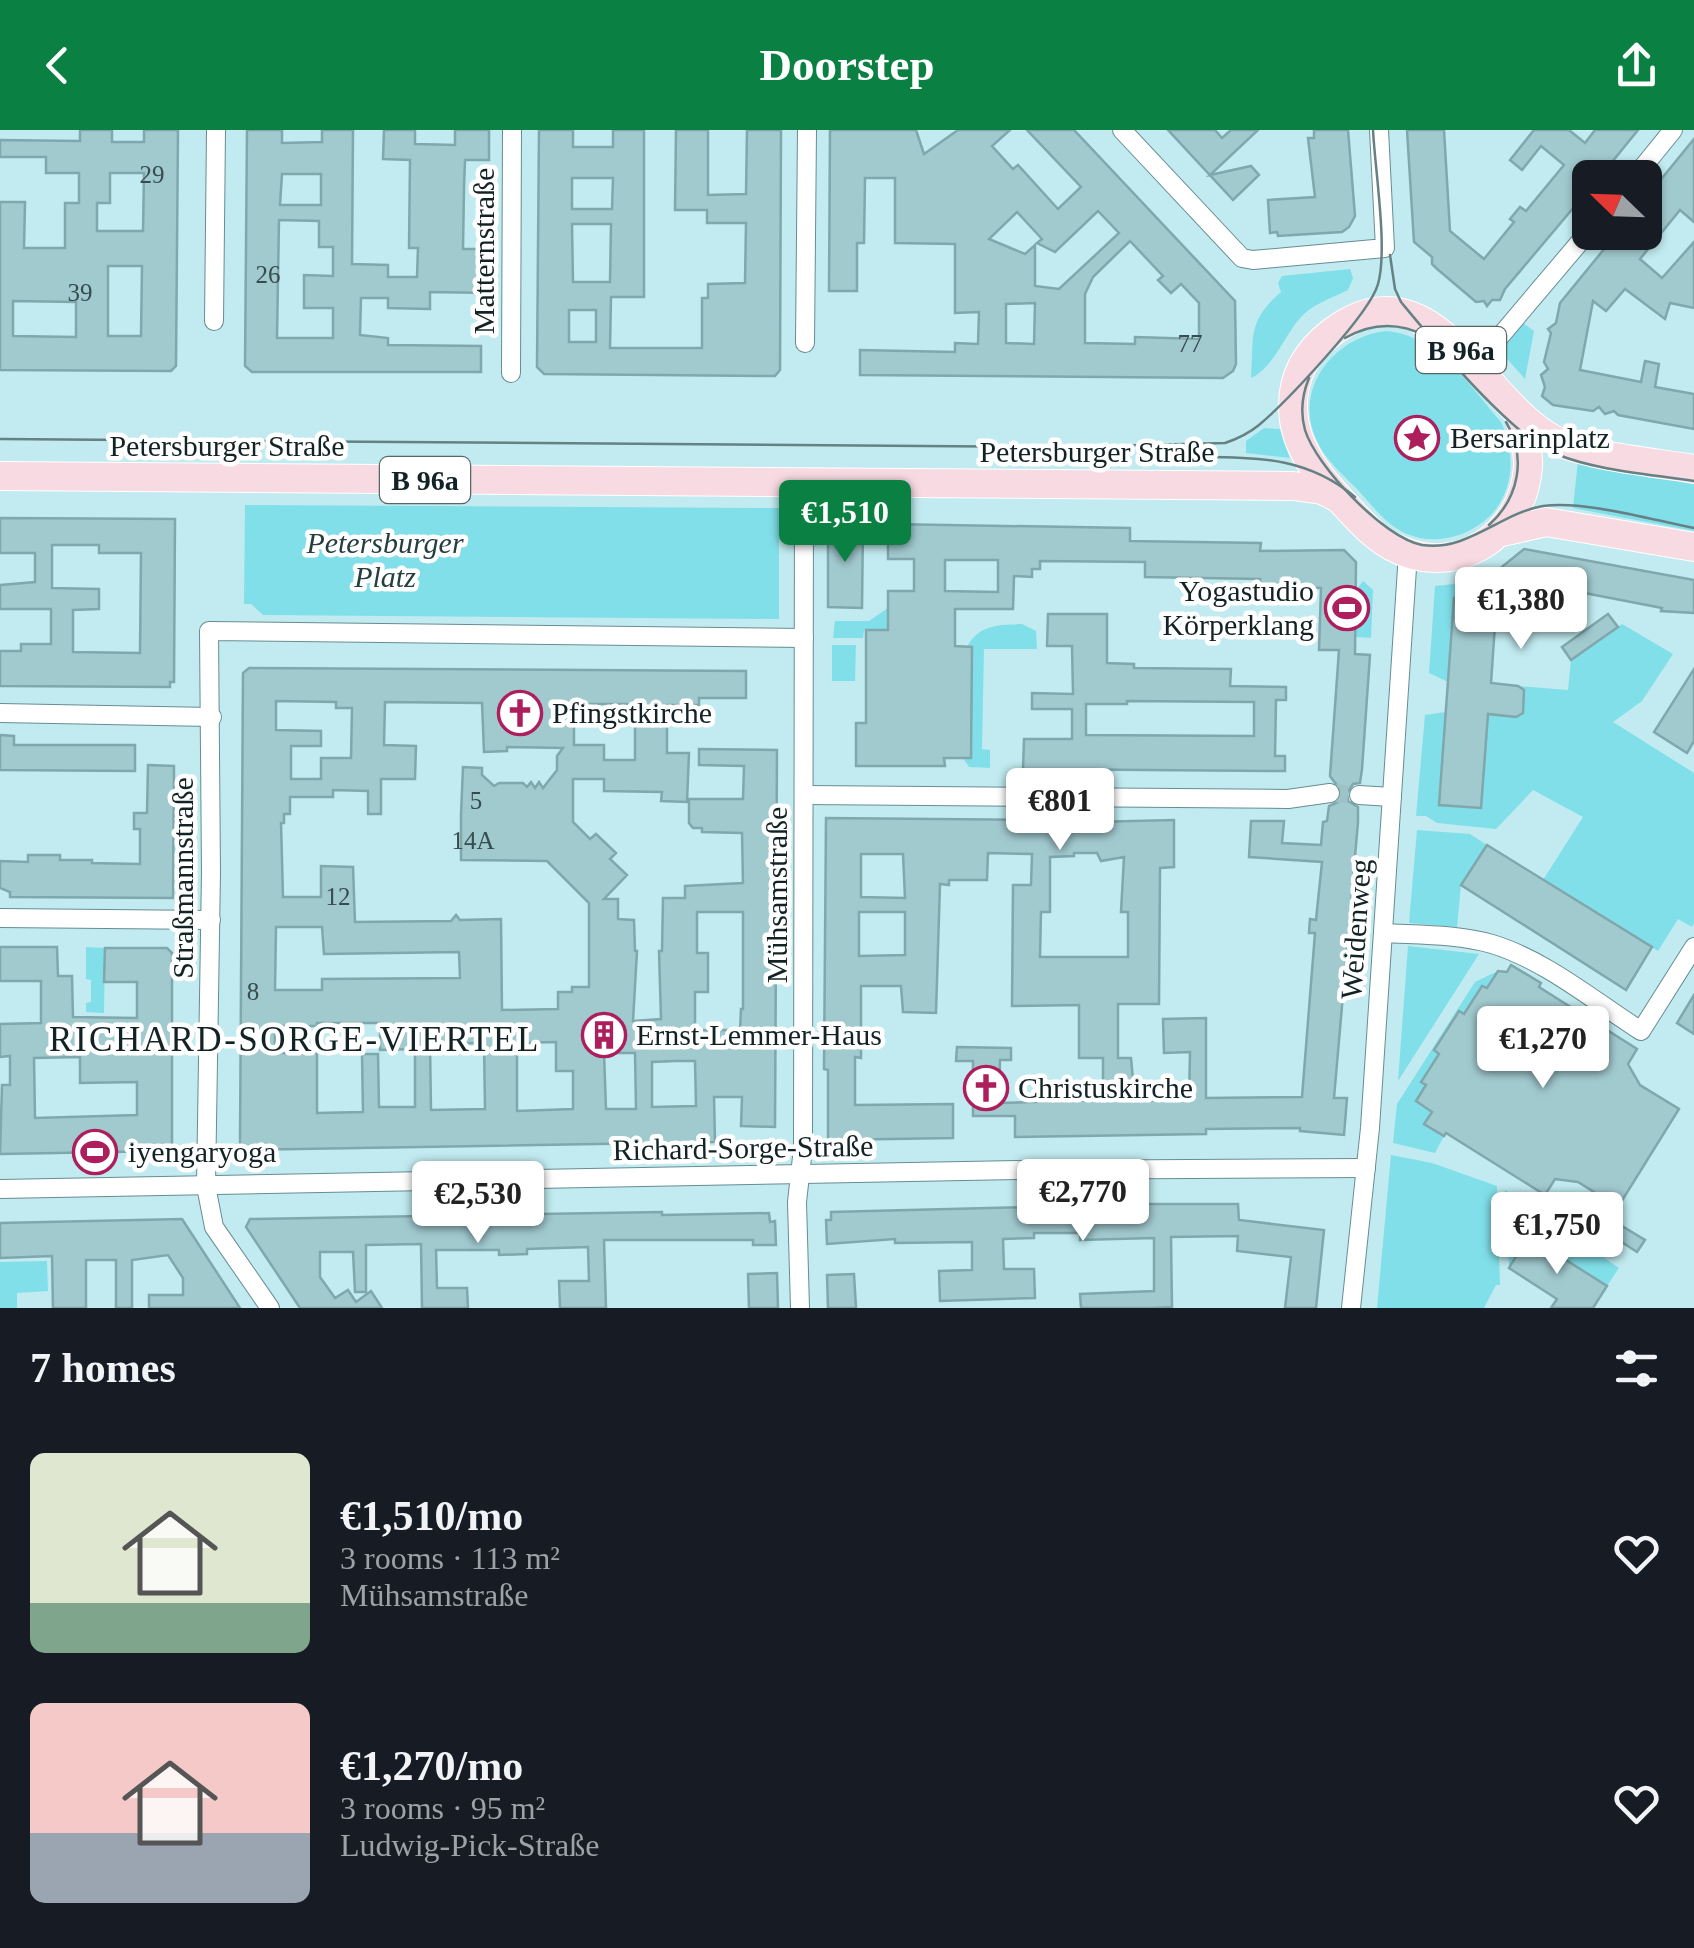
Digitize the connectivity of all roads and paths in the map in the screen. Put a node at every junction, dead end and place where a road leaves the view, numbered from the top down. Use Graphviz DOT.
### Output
graph roads {
  1 [pos="216,130"];
  2 [pos="512,130"];
  3 [pos="807,130"];
  4 [pos="1122,130"];
  5 [pos="1379,130"];
  6 [pos="1674,130"];
  7 [pos="1649,160"];
  8 [pos="1573,250"];
  9 [pos="214,321"];
  10 [pos="805,342"];
  11 [pos="1475,366"];
  12 [pos="511,373"];
  13 [pos="1519,414"];
  14 [pos="1694,469"];
  15 [pos="0,476"];
  16 [pos="1305,479"];
  17 [pos="804,483"];
  18 [pos="1502,532"];
  19 [pos="1694,547"];
  20 [pos="1408,553"];
  21 [pos="804,638"];
  22 [pos="0,713"];
  23 [pos="212,716"];
  24 [pos="1330,793"];
  25 [pos="805,795"];
  26 [pos="1359,795"];
  27 [pos="1392,798"];
  28 [pos="0,918"];
  29 [pos="211,920"];
  30 [pos="1384,933"];
  31 [pos="1691,960"];
  32 [pos="1366,1168"];
  33 [pos="800,1174"];
  34 [pos="206,1186"];
  35 [pos="0,1190"];
  36 [pos="270,1308"];
  37 [pos="800,1308"];
  38 [pos="1351,1308"];
  1 -- 9 [label="street"];
  2 -- 12 [label="street, Matternstraße"];
  3 -- 10 [label="street"];
  4 -- 5 [label="street"];
  6 -- 7 [label="street"];
  8 -- 11 [label="street"];
  11 -- 13 [label="main road, B 96a"];
  11 -- 16 [label="main road, B 96a"];
  13 -- 14 [label="main road, B 96a"];
  13 -- 18 [label="main road"];
  15 -- 17 [label="main road, Petersburger Straße / B 96a"];
  16 -- 17 [label="main road, Petersburger Straße / B 96a"];
  16 -- 20 [label="main road"];
  17 -- 21 [label="street, Mühsamstraße"];
  18 -- 19 [label="main road"];
  18 -- 20 [label="main road"];
  20 -- 27 [label="street, Weidenweg"];
  21 -- 23 [label="street, Straßmannstraße"];
  21 -- 25 [label="street, Mühsamstraße"];
  22 -- 23 [label="street"];
  23 -- 29 [label="street, Straßmannstraße"];
  24 -- 25 [label="street"];
  25 -- 33 [label="street, Mühsamstraße"];
  26 -- 27 [label="street"];
  27 -- 30 [label="street, Weidenweg"];
  28 -- 29 [label="street"];
  29 -- 34 [label="street, Straßmannstraße"];
  30 -- 31 [label="street"];
  30 -- 32 [label="street, Weidenweg"];
  32 -- 33 [label="street, Richard-Sorge-Straße"];
  32 -- 38 [label="street, Weidenweg"];
  33 -- 34 [label="street, Richard-Sorge-Straße"];
  33 -- 37 [label="street, Mühsamstraße"];
  34 -- 35 [label="street, Richard-Sorge-Straße"];
  34 -- 36 [label="street, Straßmannstraße"];
}
